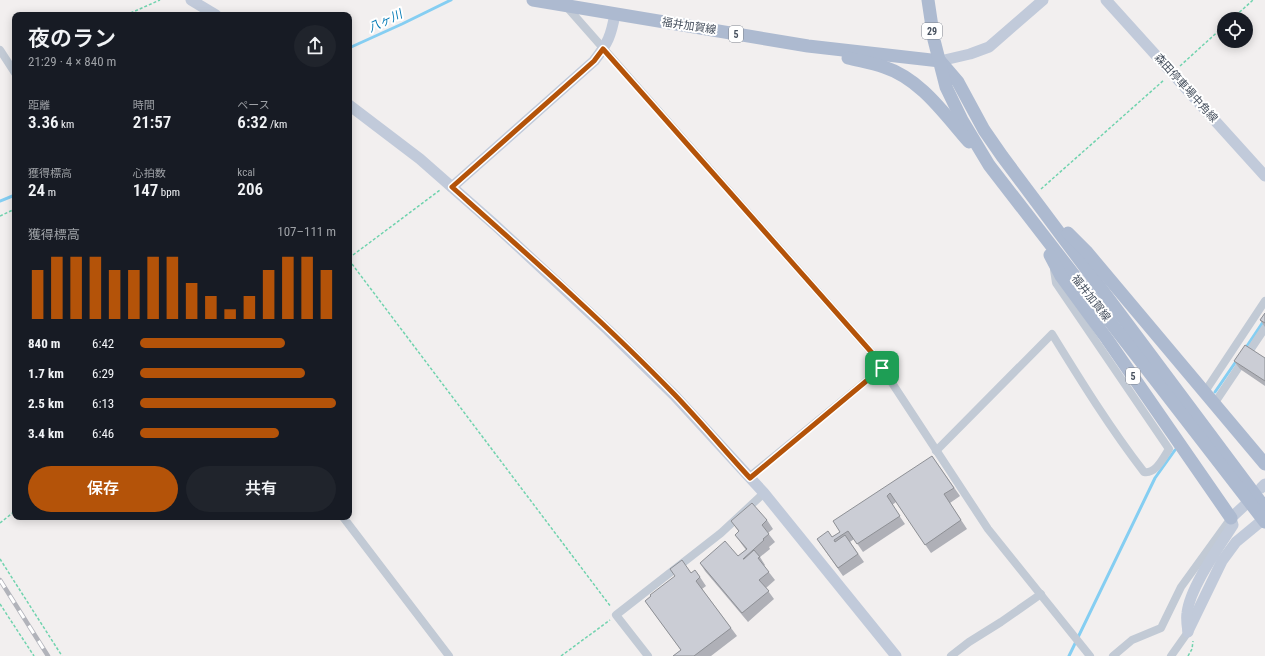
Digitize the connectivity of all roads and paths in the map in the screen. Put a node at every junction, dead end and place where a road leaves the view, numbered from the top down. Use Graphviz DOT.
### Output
graph roads {
  1 [pos="160,0"];
  2 [pos="191,0"];
  3 [pos="533,0"];
  4 [pos="928,0"];
  5 [pos="1043,0"];
  6 [pos="1106,0"];
  7 [pos="1253,0"];
  8 [pos="565,5"];
  9 [pos="133,12"];
  10 [pos="211,12"];
  11 [pos="1240,12"];
  12 [pos="615,14"];
  13 [pos="1217,32"];
  14 [pos="808,46"];
  15 [pos="603,49"];
  16 [pos="0,50"];
  17 [pos="940,61"];
  18 [pos="12,68"];
  19 [pos="1172,73"];
  20 [pos="352,106"];
  21 [pos="989,165"];
  22 [pos="1265,176"];
  23 [pos="450,186"];
  24 [pos="1032,197"];
  25 [pos="12,210"];
  26 [pos="0,216"];
  27 [pos="1048,217"];
  28 [pos="1039,231"];
  29 [pos="1050,256"];
  30 [pos="352,257"];
  31 [pos="352,263"];
  32 [pos="1265,301"];
  33 [pos="1265,328"];
  34 [pos="882,368"];
  35 [pos="1204,392"];
  36 [pos="1214,404"];
  37 [pos="936,450"];
  38 [pos="1265,464"];
  39 [pos="750,478"];
  40 [pos="764,493"];
  41 [pos="1246,504"];
  42 [pos="12,513"];
  43 [pos="1265,517"];
  44 [pos="1231,518"];
  45 [pos="345,520"];
  46 [pos="0,523"];
  47 [pos="0,559"];
  48 [pos="1041,594"];
  49 [pos="0,604"];
  50 [pos="616,615"];
  51 [pos="1188,632"];
  52 [pos="34,656"];
  53 [pos="62,656"];
  54 [pos="449,656"];
  55 [pos="561,656"];
  56 [pos="648,656"];
  57 [pos="896,656"];
  58 [pos="952,656"];
  59 [pos="1090,656"];
  60 [pos="1113,656"];
  61 [pos="1171,656"];
  1 -- 9 [label="path"];
  2 -- 10 [label="street"];
  3 -- 8 [label="main road, 福井加賀線 / 5"];
  4 -- 17 [label="main road, 29"];
  5 -- 17 [label="street"];
  6 -- 19 [label="street, 森田停車場中角線"];
  7 -- 11 [label="path"];
  8 -- 12 [label="main road, 福井加賀線 / 5"];
  8 -- 15 [label="street"];
  12 -- 14 [label="main road, 福井加賀線 / 5"];
  12 -- 15 [label="street"];
  13 -- 19 [label="path"];
  14 -- 17 [label="main road, 福井加賀線 / 5"];
  14 -- 21 [label="main road"];
  15 -- 23 [label="street"];
  15 -- 34 [label="street"];
  16 -- 18 [label="street"];
  17 -- 21 [label="main road, 福井加賀線 / 5"];
  17 -- 24 [label="main road, 福井加賀線"];
  19 -- 22 [label="street, 森田停車場中角線"];
  19 -- 24 [label="path"];
  20 -- 23 [label="street"];
  21 -- 28 [label="main road, 福井加賀線 / 5"];
  23 -- 30 [label="path"];
  23 -- 39 [label="street"];
  24 -- 27 [label="main road, 福井加賀線"];
  25 -- 26 [label="path"];
  27 -- 35 [label="main road"];
  27 -- 43 [label="main road, 福井加賀線"];
  28 -- 29 [label="main road, 5"];
  28 -- 43 [label="main road, 福井加賀線 / 5"];
  29 -- 37 [label="street"];
  29 -- 44 [label="main road, 5"];
  31 -- 50 [label="path"];
  32 -- 35 [label="street"];
  33 -- 36 [label="street"];
  34 -- 37 [label="street"];
  34 -- 39 [label="street"];
  35 -- 36 [label="main road"];
  36 -- 38 [label="main road"];
  37 -- 48 [label="street"];
  39 -- 40 [label="street"];
  40 -- 50 [label="street"];
  40 -- 57 [label="street"];
  41 -- 44 [label="street"];
  42 -- 46 [label="path"];
  43 -- 51 [label="street"];
  44 -- 51 [label="street"];
  44 -- 60 [label="street"];
  45 -- 54 [label="street"];
  47 -- 53 [label="path"];
  48 -- 58 [label="street"];
  48 -- 59 [label="street"];
  49 -- 52 [label="path"];
  50 -- 55 [label="path"];
  50 -- 56 [label="street"];
  51 -- 61 [label="street"];
}
